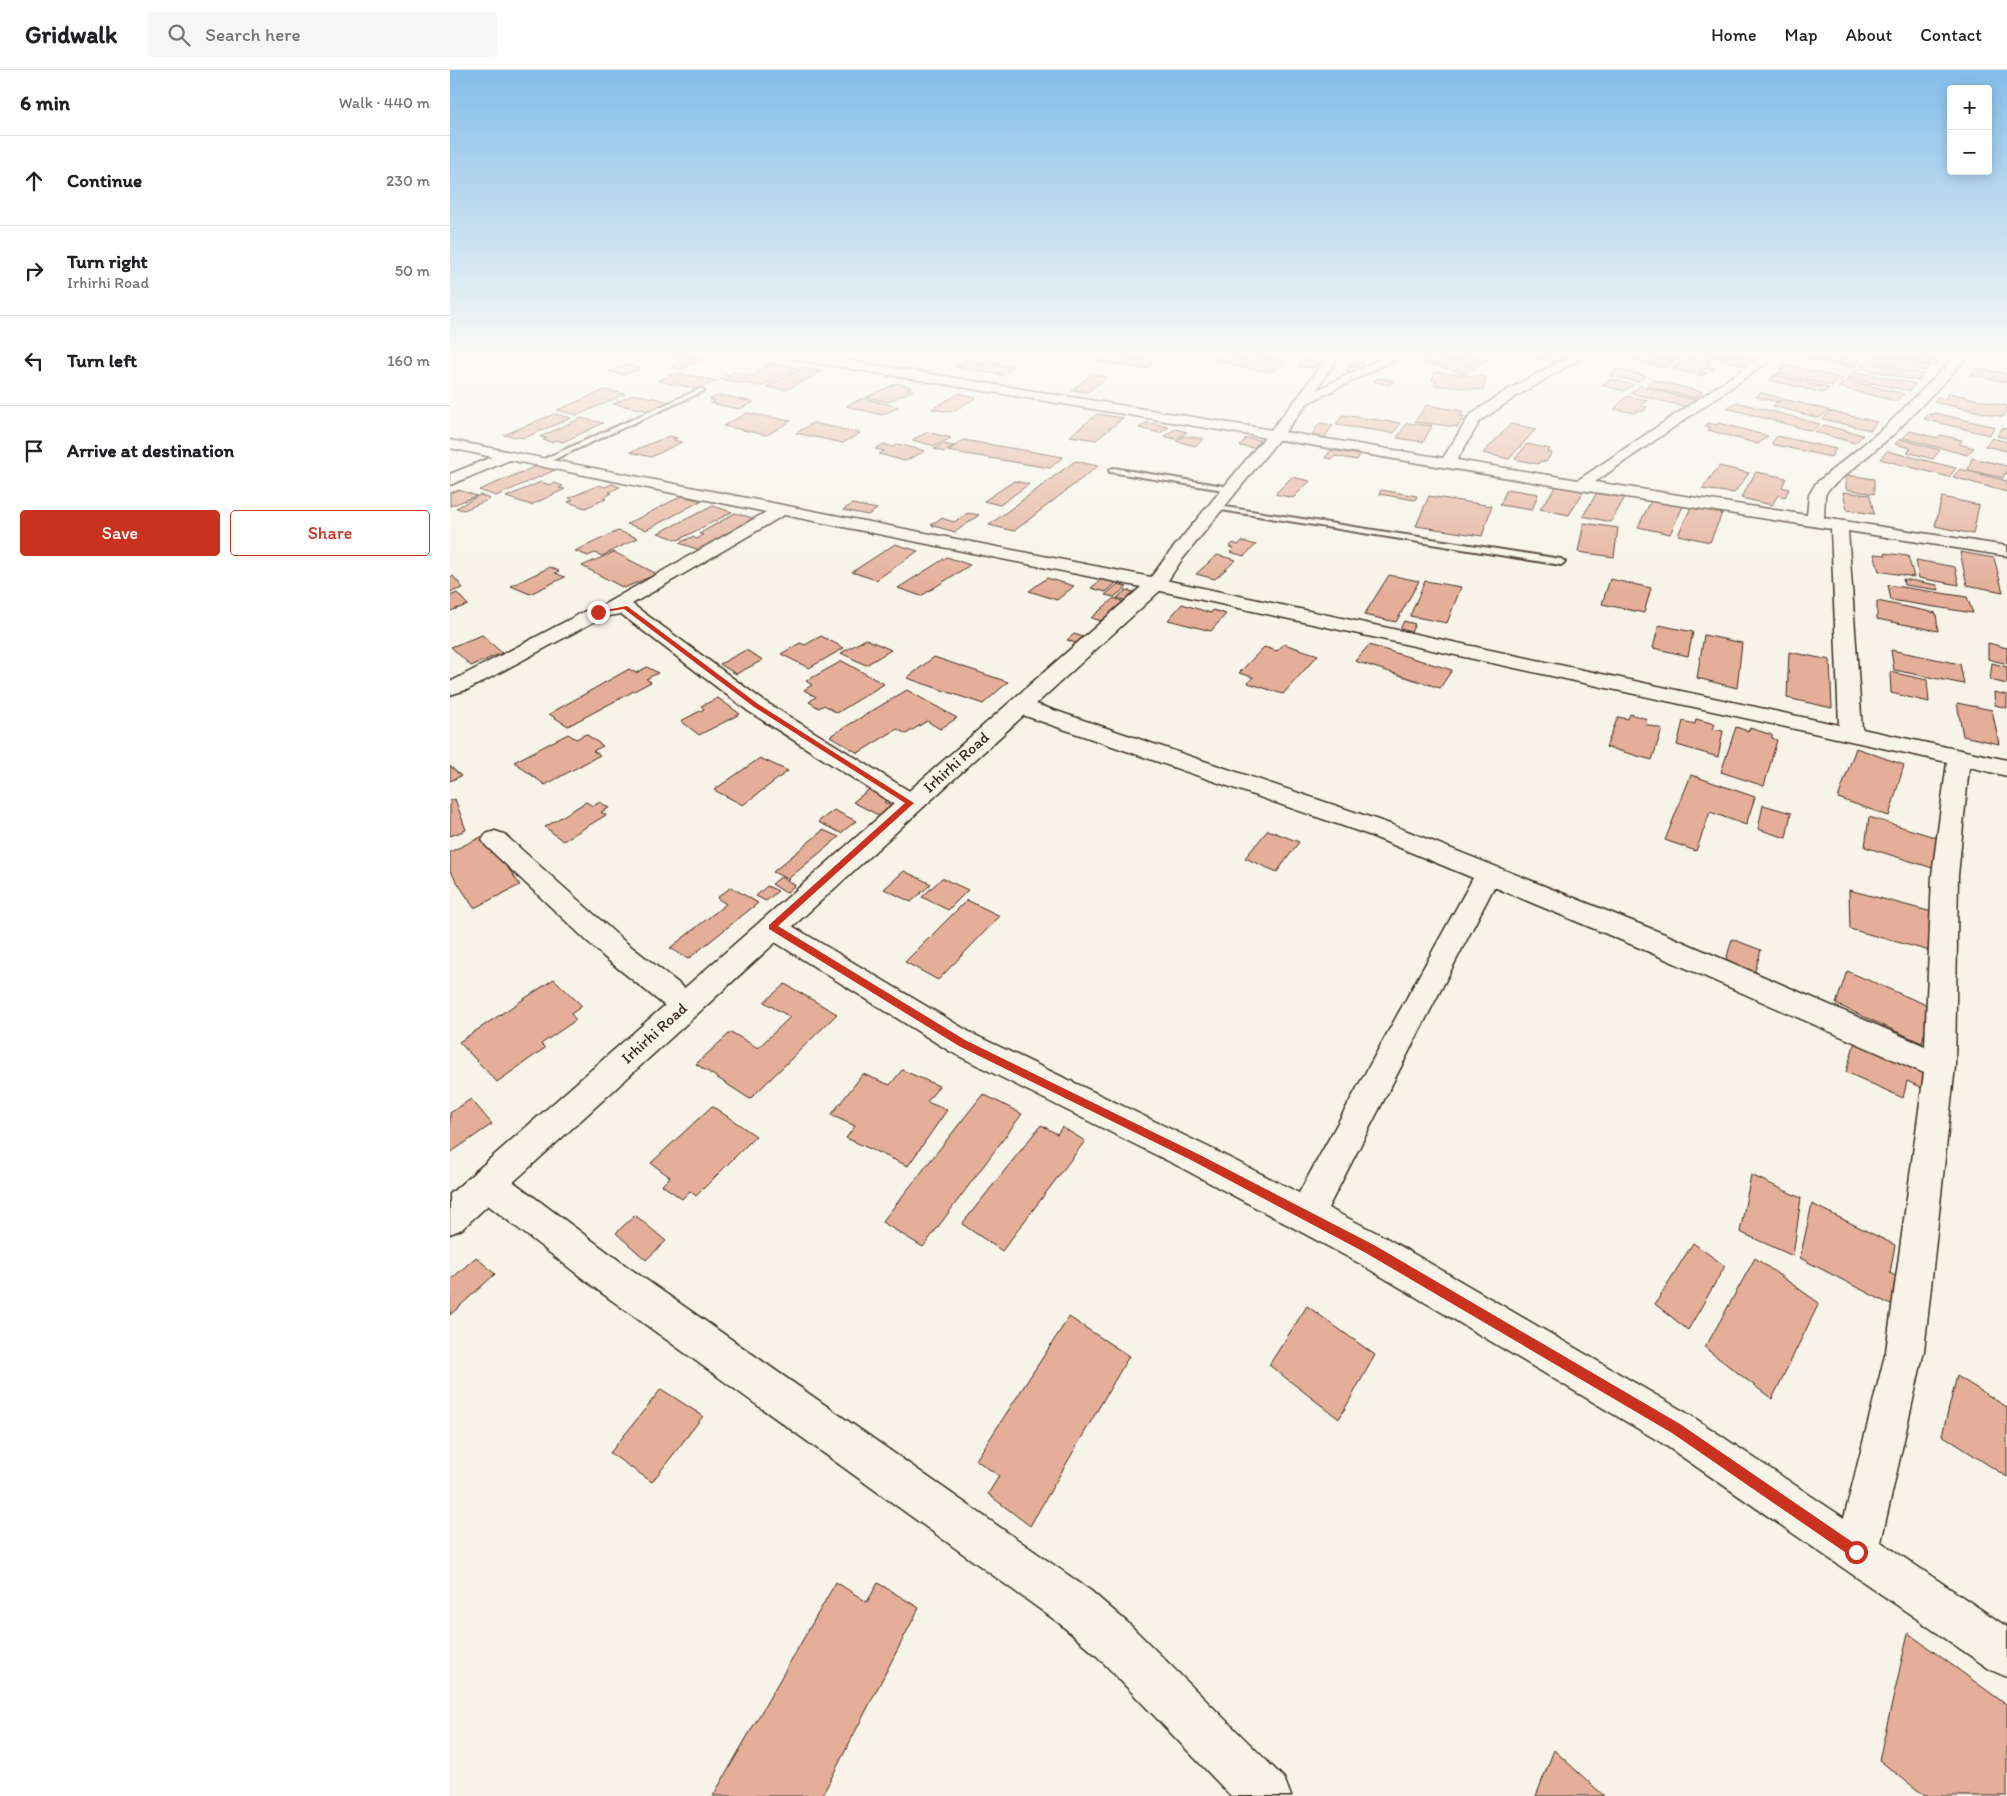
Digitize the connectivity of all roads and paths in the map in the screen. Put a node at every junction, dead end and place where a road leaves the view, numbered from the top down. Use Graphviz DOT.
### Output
graph roads {
  1 [pos="605,434"];
  2 [pos="1264,434"];
  3 [pos="1465,434"];
  4 [pos="1657,434"];
  5 [pos="1886,434"];
  6 [pos="1273,435"];
  7 [pos="450,444"];
  8 [pos="507,456"];
  9 [pos="541,462"];
  10 [pos="1447,463"];
  11 [pos="1113,470"];
  12 [pos="450,480"];
  13 [pos="1581,485"];
  14 [pos="1230,489"];
  15 [pos="1215,507"];
  16 [pos="781,510"];
  17 [pos="1815,522"];
  18 [pos="1839,525"];
  19 [pos="2007,551"];
  20 [pos="1560,562"];
  21 [pos="1156,584"];
  22 [pos="611,608"];
  23 [pos="450,689"];
  24 [pos="1019,706"];
  25 [pos="1852,735"];
  26 [pos="1959,758"];
  27 [pos="2007,768"];
  28 [pos="910,803"];
  29 [pos="495,840"];
  30 [pos="1488,874"];
  31 [pos="772,927"];
  32 [pos="685,1005"];
  33 [pos="1940,1066"];
  34 [pos="488,1182"];
  35 [pos="1305,1216"];
  36 [pos="450,1217"];
  37 [pos="1856,1552"];
  38 [pos="2007,1654"];
  39 [pos="1266,1796"];
  1 -- 9 [label="lane"];
  2 -- 6 [label="street"];
  3 -- 10 [label="street"];
  4 -- 13 [label="street"];
  5 -- 17 [label="street"];
  6 -- 10 [label="street"];
  6 -- 14 [label="street, Irhirhi Road"];
  7 -- 8 [label="street"];
  8 -- 9 [label="street"];
  8 -- 12 [label="street"];
  9 -- 16 [label="street"];
  10 -- 13 [label="street"];
  11 -- 14 [label="lane"];
  13 -- 17 [label="street"];
  14 -- 15 [label="street, Irhirhi Road"];
  15 -- 20 [label="lane"];
  15 -- 21 [label="street, Irhirhi Road"];
  16 -- 21 [label="street"];
  16 -- 22 [label="street"];
  17 -- 18 [label="street"];
  18 -- 19 [label="street"];
  18 -- 25 [label="street"];
  21 -- 24 [label="street, Irhirhi Road"];
  21 -- 25 [label="street"];
  22 -- 23 [label="street"];
  22 -- 28 [label="street"];
  24 -- 28 [label="street, Irhirhi Road"];
  24 -- 30 [label="street"];
  25 -- 26 [label="street"];
  26 -- 27 [label="street"];
  26 -- 33 [label="street"];
  28 -- 31 [label="street, Irhirhi Road"];
  29 -- 32 [label="street"];
  30 -- 33 [label="street"];
  30 -- 35 [label="street"];
  31 -- 32 [label="street, Irhirhi Road"];
  31 -- 35 [label="street"];
  32 -- 34 [label="street, Irhirhi Road"];
  33 -- 37 [label="street"];
  34 -- 36 [label="street, Irhirhi Road"];
  34 -- 39 [label="street"];
  35 -- 37 [label="street"];
  37 -- 38 [label="street"];
}
